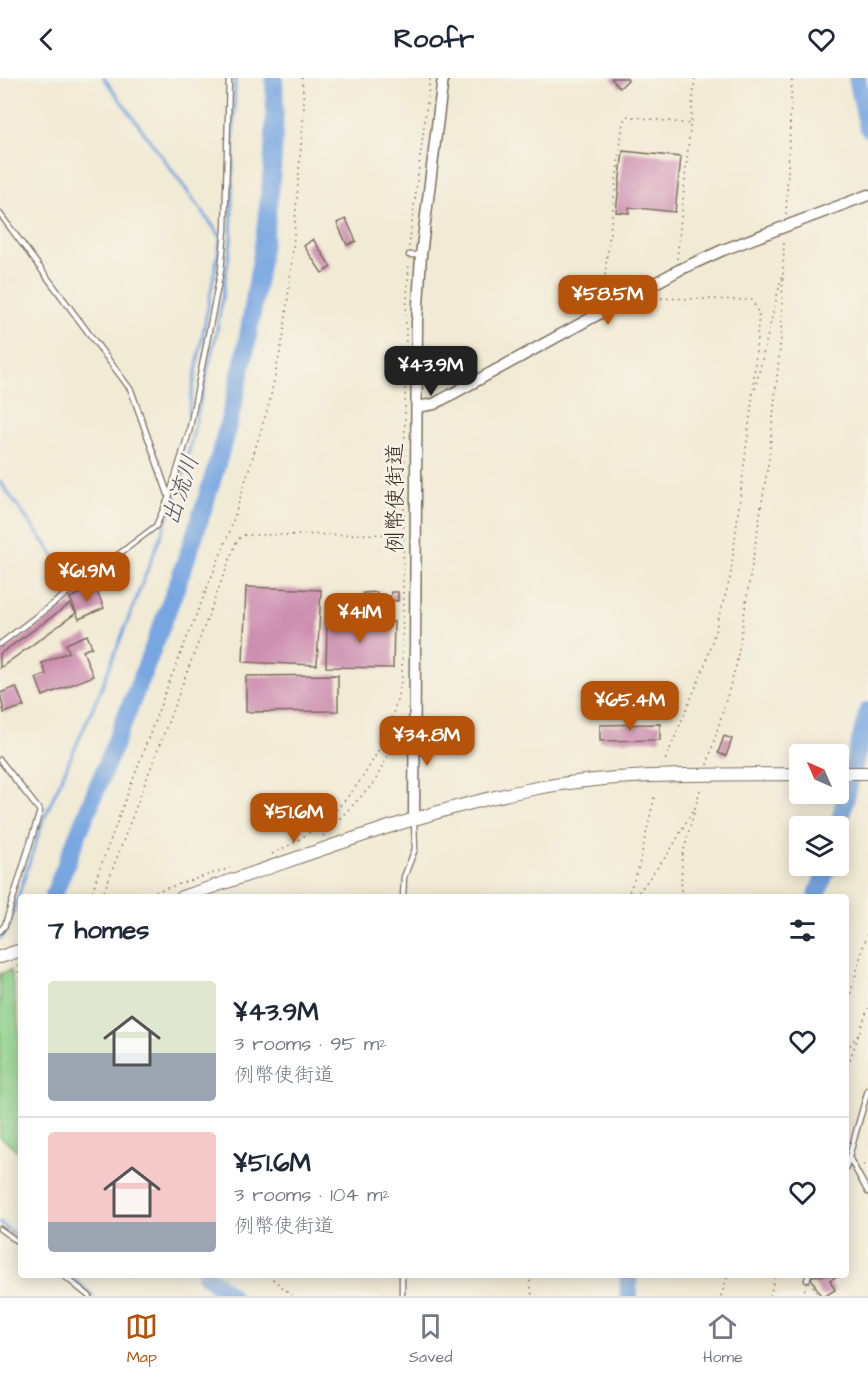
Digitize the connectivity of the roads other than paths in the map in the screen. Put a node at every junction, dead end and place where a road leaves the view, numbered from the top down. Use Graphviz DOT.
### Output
graph roads {
  1 [pos="229,78"];
  2 [pos="443,78"];
  3 [pos="868,195"];
  4 [pos="0,214"];
  5 [pos="6,222"];
  6 [pos="0,227"];
  7 [pos="417,407"];
  8 [pos="169,497"];
  9 [pos="0,644"];
  10 [pos="0,760"];
  11 [pos="849,773"];
  12 [pos="868,773"];
  13 [pos="789,774"];
  14 [pos="414,820"];
  15 [pos="191,894"];
  16 [pos="403,894"];
  17 [pos="0,931"];
  18 [pos="18,950"];
  19 [pos="0,957"];
  20 [pos="868,1090"];
  21 [pos="850,1159"];
  22 [pos="868,1192"];
  23 [pos="0,1229"];
  24 [pos="18,1242"];
  25 [pos="67,1278"];
  26 [pos="402,1278"];
  27 [pos="89,1296"];
  28 [pos="402,1296"];
  1 -- 8 [label="lane"];
  2 -- 7 [label="street, 例幣使街道"];
  3 -- 7 [label="street"];
  4 -- 5 [label="lane"];
  5 -- 6 [label="lane"];
  5 -- 8 [label="lane"];
  7 -- 14 [label="street, 例幣使街道"];
  8 -- 9 [label="lane"];
  10 -- 17 [label="lane"];
  11 -- 12 [label="main road"];
  13 -- 14 [label="main road"];
  14 -- 15 [label="main road"];
  14 -- 16 [label="lane"];
  18 -- 19 [label="main road"];
  20 -- 21 [label="lane"];
  21 -- 22 [label="lane"];
  23 -- 24 [label="lane"];
  25 -- 27 [label="lane"];
  26 -- 28 [label="lane"];
}
